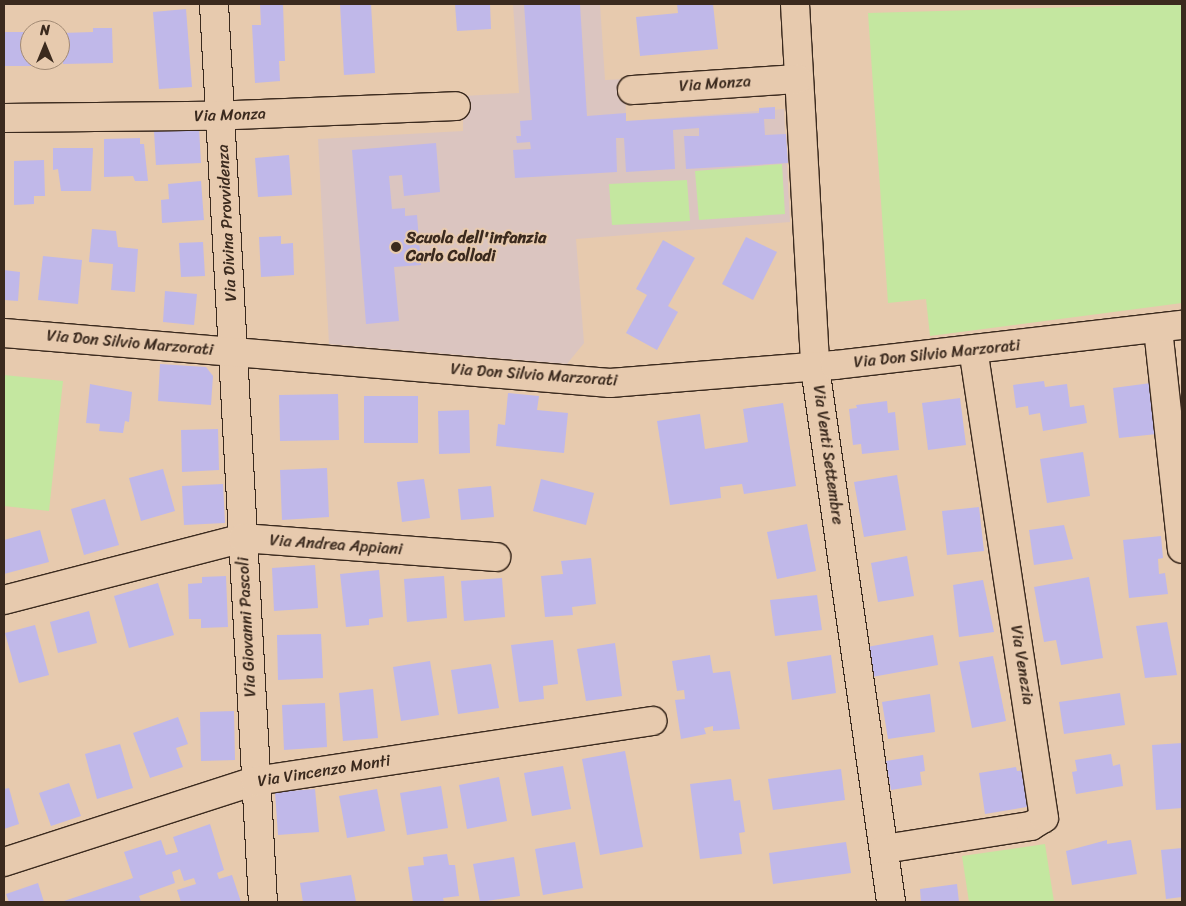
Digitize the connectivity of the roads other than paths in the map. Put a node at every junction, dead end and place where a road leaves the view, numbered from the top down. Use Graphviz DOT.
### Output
graph roads {
  1 [pos="214,4"];
  2 [pos="795,4"];
  3 [pos="798,79"];
  4 [pos="632,90"];
  5 [pos="456,106"];
  6 [pos="221,115"];
  7 [pos="4,118"];
  8 [pos="1170,327"];
  9 [pos="4,333"];
  10 [pos="973,351"];
  11 [pos="234,352"];
  12 [pos="815,367"];
  13 [pos="243,538"];
  14 [pos="1182,549"];
  15 [pos="496,557"];
  16 [pos="4,600"];
  17 [pos="653,721"];
  18 [pos="255,781"];
  19 [pos="884,849"];
  20 [pos="4,862"];
  21 [pos="263,902"];
  22 [pos="891,902"];
  1 -- 6 [label="street, Via Divina Provvidenza"];
  2 -- 3 [label="street, Via Venti Settembre"];
  3 -- 4 [label="street, Via Monza"];
  3 -- 12 [label="street, Via Venti Settembre"];
  5 -- 6 [label="street, Via Monza"];
  6 -- 7 [label="street, Via Monza"];
  6 -- 11 [label="street, Via Divina Provvidenza"];
  8 -- 10 [label="street, Via Don Silvio Marzorati"];
  8 -- 14 [label="street"];
  9 -- 11 [label="street, Via Don Silvio Marzorati"];
  10 -- 12 [label="street, Via Don Silvio Marzorati"];
  10 -- 19 [label="street, Via Venezia"];
  11 -- 12 [label="street, Via Don Silvio Marzorati"];
  11 -- 13 [label="street, Via Giovanni Pascoli"];
  12 -- 19 [label="street, Via Venti Settembre"];
  13 -- 15 [label="street, Via Andrea Appiani"];
  13 -- 16 [label="street, Via Andrea Appiani"];
  13 -- 18 [label="street, Via Giovanni Pascoli"];
  17 -- 18 [label="street, Via Vincenzo Monti"];
  18 -- 20 [label="street, Via Vincenzo Monti"];
  18 -- 21 [label="street, Via Giovanni Pascoli"];
  19 -- 22 [label="street, Via Venti Settembre"];
}
